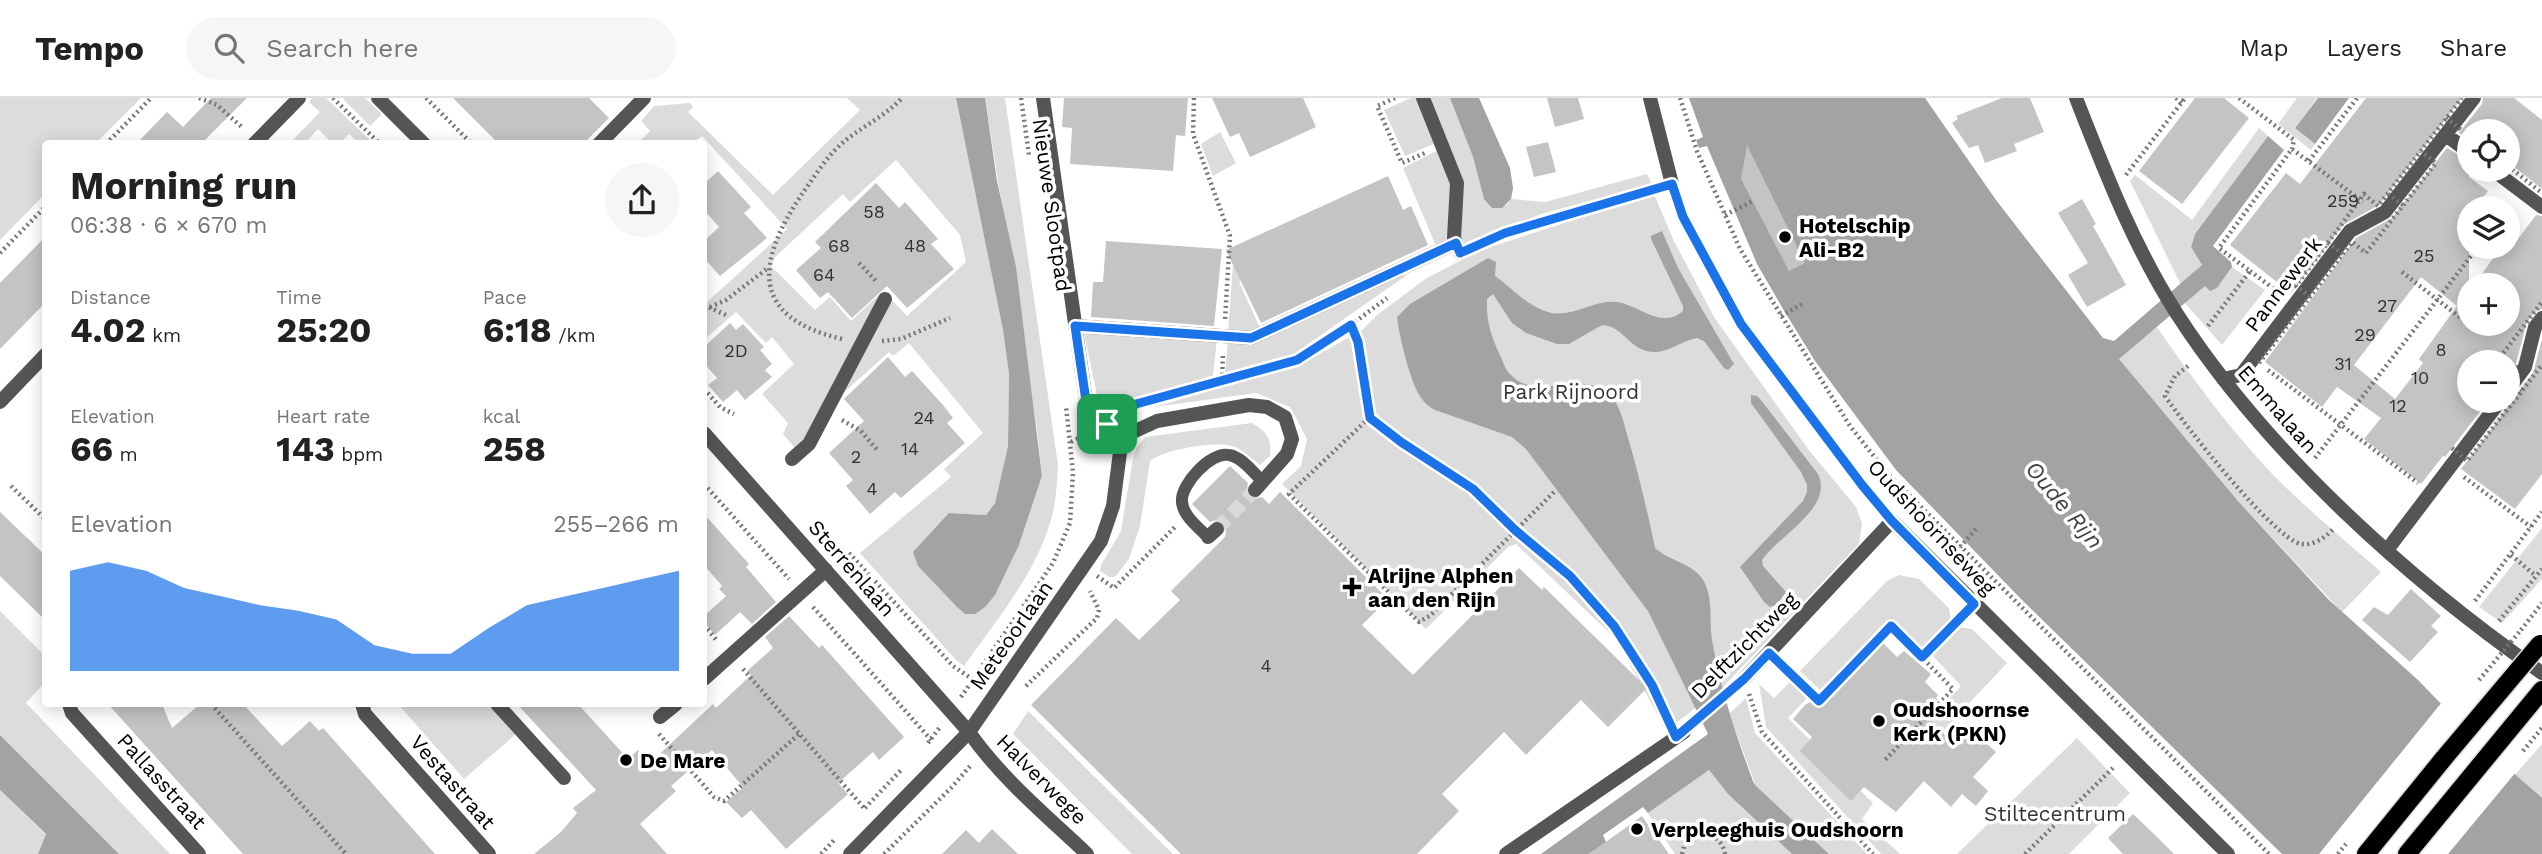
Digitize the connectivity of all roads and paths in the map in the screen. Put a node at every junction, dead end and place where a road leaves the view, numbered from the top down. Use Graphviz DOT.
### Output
graph roads {
  1 [pos="151,98"];
  2 [pos="199,98"];
  3 [pos="299,98"];
  4 [pos="333,98"];
  5 [pos="378,98"];
  6 [pos="426,98"];
  7 [pos="644,98"];
  8 [pos="902,98"];
  9 [pos="1021,98"];
  10 [pos="1043,98"];
  11 [pos="1195,98"];
  12 [pos="1395,98"];
  13 [pos="1423,98"];
  14 [pos="1650,98"];
  15 [pos="1680,98"];
  16 [pos="2076,98"];
  17 [pos="2176,98"];
  18 [pos="2239,98"];
  19 [pos="2357,98"];
  20 [pos="2462,98"];
  21 [pos="2474,98"];
  22 [pos="2183,100"];
  23 [pos="2446,118"];
  24 [pos="2457,127"];
  25 [pos="2446,135"];
  26 [pos="111,140"];
  27 [pos="253,140"];
  28 [pos="257,140"];
  29 [pos="376,140"];
  30 [pos="420,140"];
  31 [pos="468,140"];
  32 [pos="603,140"];
  33 [pos="2457,143"];
  34 [pos="1442,145"];
  35 [pos="2292,149"];
  36 [pos="2421,151"];
  37 [pos="2309,161"];
  38 [pos="1030,163"];
  39 [pos="2520,176"];
  40 [pos="2509,182"];
  41 [pos="1672,184"];
  42 [pos="2113,192"];
  43 [pos="2542,193"];
  44 [pos="2388,194"];
  45 [pos="1753,201"];
  46 [pos="2403,205"];
  47 [pos="2542,207"];
  48 [pos="42,210"];
  49 [pos="1725,215"];
  50 [pos="2379,215"];
  51 [pos="2328,243"];
  52 [pos="1458,248"];
  53 [pos="0,253"];
  54 [pos="2343,254"];
  55 [pos="2469,259"];
  56 [pos="859,263"];
  57 [pos="768,268"];
  58 [pos="2250,271"];
  59 [pos="2402,272"];
  60 [pos="1391,295"];
  61 [pos="2310,296"];
  62 [pos="885,299"];
  63 [pos="2437,299"];
  64 [pos="2542,302"];
  65 [pos="1802,304"];
  66 [pos="2294,304"];
  67 [pos="707,306"];
  68 [pos="726,315"];
  69 [pos="2457,315"];
  70 [pos="1781,316"];
  71 [pos="950,317"];
  72 [pos="2542,318"];
  73 [pos="1351,325"];
  74 [pos="1075,326"];
  75 [pos="1224,336"];
  76 [pos="862,341"];
  77 [pos="2197,341"];
  78 [pos="2506,350"];
  79 [pos="42,358"];
  80 [pos="2542,365"];
  81 [pos="2189,366"];
  82 [pos="2520,378"];
  83 [pos="2223,379"];
  84 [pos="1222,380"];
  85 [pos="2520,385"];
  86 [pos="707,392"];
  87 [pos="0,402"];
  88 [pos="1066,404"];
  89 [pos="2491,413"];
  90 [pos="2499,413"];
  91 [pos="734,414"];
  92 [pos="1370,418"];
  93 [pos="819,422"];
  94 [pos="1107,424"];
  95 [pos="2340,426"];
  96 [pos="707,436"];
  97 [pos="1122,437"];
  98 [pos="2452,448"];
  99 [pos="878,450"];
  100 [pos="792,459"];
  101 [pos="2451,467"];
  102 [pos="2304,472"];
  103 [pos="11,486"];
  104 [pos="1259,486"];
  105 [pos="707,487"];
  106 [pos="2422,487"];
  107 [pos="1556,490"];
  108 [pos="2542,512"];
  109 [pos="42,516"];
  110 [pos="1892,521"];
  111 [pos="1179,523"];
  112 [pos="2335,527"];
  113 [pos="2531,527"];
  114 [pos="1976,529"];
  115 [pos="1515,530"];
  116 [pos="1212,533"];
  117 [pos="1960,547"];
  118 [pos="2387,550"];
  119 [pos="849,553"];
  120 [pos="2511,555"];
  121 [pos="1084,567"];
  122 [pos="2542,569"];
  123 [pos="827,570"];
  124 [pos="2536,576"];
  125 [pos="801,593"];
  126 [pos="2542,603"];
  127 [pos="1974,604"];
  128 [pos="2464,615"];
  129 [pos="707,628"];
  130 [pos="2521,630"];
  131 [pos="2487,635"];
  132 [pos="2541,642"];
  133 [pos="1769,653"];
  134 [pos="730,655"];
  135 [pos="1922,657"];
  136 [pos="2542,673"];
  137 [pos="707,676"];
  138 [pos="973,679"];
  139 [pos="1744,679"];
  140 [pos="2542,690"];
  141 [pos="994,695"];
  142 [pos="70,707"];
  143 [pos="214,707"];
  144 [pos="363,707"];
  145 [pos="500,707"];
  146 [pos="672,707"];
  147 [pos="951,711"];
  148 [pos="660,717"];
  149 [pos="969,732"];
  150 [pos="799,734"];
  151 [pos="1680,735"];
  152 [pos="931,740"];
  153 [pos="922,749"];
  154 [pos="2128,753"];
  155 [pos="945,756"];
  156 [pos="1884,761"];
  157 [pos="905,766"];
  158 [pos="564,778"];
  159 [pos="864,808"];
  160 [pos="855,817"];
  161 [pos="838,836"];
  162 [pos="2263,849"];
  163 [pos="198,854"];
  164 [pos="346,854"];
  165 [pos="489,854"];
  166 [pos="821,854"];
  167 [pos="850,854"];
  168 [pos="1087,854"];
  169 [pos="1506,854"];
  170 [pos="1682,854"];
  171 [pos="1725,854"];
  172 [pos="1873,854"];
  173 [pos="2025,854"];
  174 [pos="2228,854"];
  175 [pos="2259,854"];
  176 [pos="2269,854"];
  177 [pos="2366,854"];
  178 [pos="2407,854"];
  1 -- 26 [label="path"];
  2 -- 27 [label="path"];
  3 -- 28 [label="street"];
  4 -- 29 [label="path"];
  5 -- 30 [label="street"];
  6 -- 31 [label="path"];
  7 -- 32 [label="street"];
  8 -- 57 [label="path"];
  9 -- 38 [label="path, Nieuwe Slootpad"];
  10 -- 74 [label="street"];
  11 -- 75 [label="path"];
  12 -- 34 [label="path"];
  13 -- 34 [label="street"];
  14 -- 41 [label="street"];
  15 -- 49 [label="path"];
  16 -- 42 [label="street, Emmalaan"];
  17 -- 22 [label="path"];
  18 -- 35 [label="path"];
  19 -- 37 [label="path"];
  20 -- 23 [label="path, bridge"];
  21 -- 25 [label="street, Pannewerk"];
  22 -- 42 [label="path"];
  23 -- 24 [label="path, bridge"];
  23 -- 36 [label="path, bridge"];
  25 -- 33 [label="street"];
  25 -- 50 [label="street, Pannewerk"];
  34 -- 52 [label="street"];
  35 -- 37 [label="path"];
  35 -- 58 [label="path, Pannewerk"];
  36 -- 44 [label="path, bridge"];
  36 -- 46 [label="path, bridge"];
  37 -- 50 [label="path"];
  39 -- 43 [label="path, bridge"];
  40 -- 47 [label="street"];
  41 -- 52 [label="path"];
  41 -- 110 [label="path, Oudshoornseweg"];
  42 -- 77 [label="street, Emmalaan"];
  44 -- 46 [label="path, bridge"];
  44 -- 51 [label="path, bridge"];
  45 -- 49 [label="path"];
  46 -- 54 [label="path, bridge"];
  48 -- 53 [label="path"];
  49 -- 70 [label="path"];
  50 -- 66 [label="street, Pannewerk"];
  51 -- 54 [label="path, bridge"];
  51 -- 61 [label="path, bridge"];
  52 -- 75 [label="street"];
  54 -- 61 [label="path, bridge"];
  55 -- 63 [label="path"];
  56 -- 62 [label="path"];
  57 -- 67 [label="path"];
  57 -- 76 [label="path"];
  58 -- 66 [label="path"];
  58 -- 77 [label="path, Pannewerk"];
  59 -- 63 [label="path"];
  60 -- 73 [label="path"];
  61 -- 95 [label="path, bridge"];
  62 -- 76 [label="street"];
  63 -- 69 [label="path"];
  63 -- 95 [label="path"];
  64 -- 78 [label="path, bridge"];
  65 -- 70 [label="path"];
  66 -- 83 [label="street, Pannewerk"];
  67 -- 68 [label="path"];
  70 -- 117 [label="path"];
  71 -- 76 [label="path"];
  72 -- 82 [label="street"];
  73 -- 84 [label="path"];
  73 -- 92 [label="path"];
  74 -- 75 [label="street"];
  74 -- 94 [label="street"];
  75 -- 84 [label="path"];
  76 -- 93 [label="street"];
  77 -- 83 [label="street, Emmalaan"];
  79 -- 87 [label="street"];
  80 -- 85 [label="path, bridge"];
  81 -- 112 [label="path"];
  83 -- 102 [label="street, Emmalaan"];
  84 -- 94 [label="path"];
  86 -- 91 [label="path"];
  88 -- 138 [label="path, Meteoorlaan"];
  89 -- 101 [label="street"];
  90 -- 98 [label="path, bridge"];
  92 -- 115 [label="path"];
  92 -- 115 [label="path"];
  93 -- 99 [label="path"];
  93 -- 100 [label="street"];
  94 -- 97 [label="street"];
  95 -- 102 [label="path"];
  95 -- 106 [label="path"];
  96 -- 123 [label="street, Sterrenlaan"];
  97 -- 104 [label="street"];
  97 -- 121 [label="street, Meteoorlaan"];
  101 -- 113 [label="path"];
  101 -- 118 [label="street"];
  102 -- 118 [label="street, Emmalaan"];
  103 -- 109 [label="path"];
  104 -- 116 [label="lane"];
  105 -- 125 [label="path"];
  107 -- 115 [label="path"];
  108 -- 113 [label="path"];
  110 -- 127 [label="street, Oudshoornseweg"];
  110 -- 133 [label="street, Delftzichtweg"];
  111 -- 121 [label="path"];
  113 -- 120 [label="path"];
  114 -- 117 [label="path"];
  115 -- 151 [label="path"];
  117 -- 162 [label="path"];
  118 -- 128 [label="street, Emmalaan"];
  119 -- 138 [label="path"];
  120 -- 124 [label="path"];
  120 -- 128 [label="path"];
  121 -- 141 [label="street, Meteoorlaan"];
  122 -- 124 [label="path"];
  123 -- 125 [label="street"];
  123 -- 147 [label="street, Sterrenlaan"];
  124 -- 131 [label="path"];
  125 -- 134 [label="street"];
  125 -- 152 [label="path"];
  126 -- 130 [label="path"];
  127 -- 135 [label="path"];
  127 -- 154 [label="street, Oudshoornseweg"];
  128 -- 131 [label="street, Emmalaan"];
  129 -- 134 [label="path"];
  131 -- 136 [label="street, Emmalaan"];
  132 -- 177 [label="main road, bridge"];
  133 -- 135 [label="path"];
  133 -- 139 [label="street, Delftzichtweg"];
  134 -- 137 [label="street"];
  134 -- 150 [label="path"];
  135 -- 156 [label="path"];
  138 -- 141 [label="path"];
  138 -- 147 [label="path, Meteoorlaan"];
  139 -- 151 [label="path, Delftzichtweg"];
  139 -- 172 [label="path"];
  140 -- 178 [label="main road"];
  141 -- 149 [label="street, Meteoorlaan"];
  142 -- 163 [label="street, Pallasstraat"];
  143 -- 164 [label="path"];
  144 -- 165 [label="street, Vestastraat"];
  145 -- 158 [label="street"];
  146 -- 148 [label="street"];
  147 -- 149 [label="street, Sterrenlaan"];
  147 -- 152 [label="path, Meteoorlaan"];
  148 -- 150 [label="path"];
  149 -- 155 [label="street, Meteoorlaan"];
  149 -- 168 [label="street, Halverwege"];
  150 -- 159 [label="path"];
  151 -- 169 [label="street"];
  152 -- 153 [label="path, Meteoorlaan"];
  152 -- 155 [label="path"];
  154 -- 173 [label="path"];
  154 -- 174 [label="street, Oudshoornseweg"];
  155 -- 167 [label="street, Meteoorlaan"];
  157 -- 159 [label="path"];
  159 -- 160 [label="path"];
  161 -- 166 [label="path"];
  162 -- 175 [label="path"];
  162 -- 176 [label="path"];
  170 -- 171 [label="path"];
}
